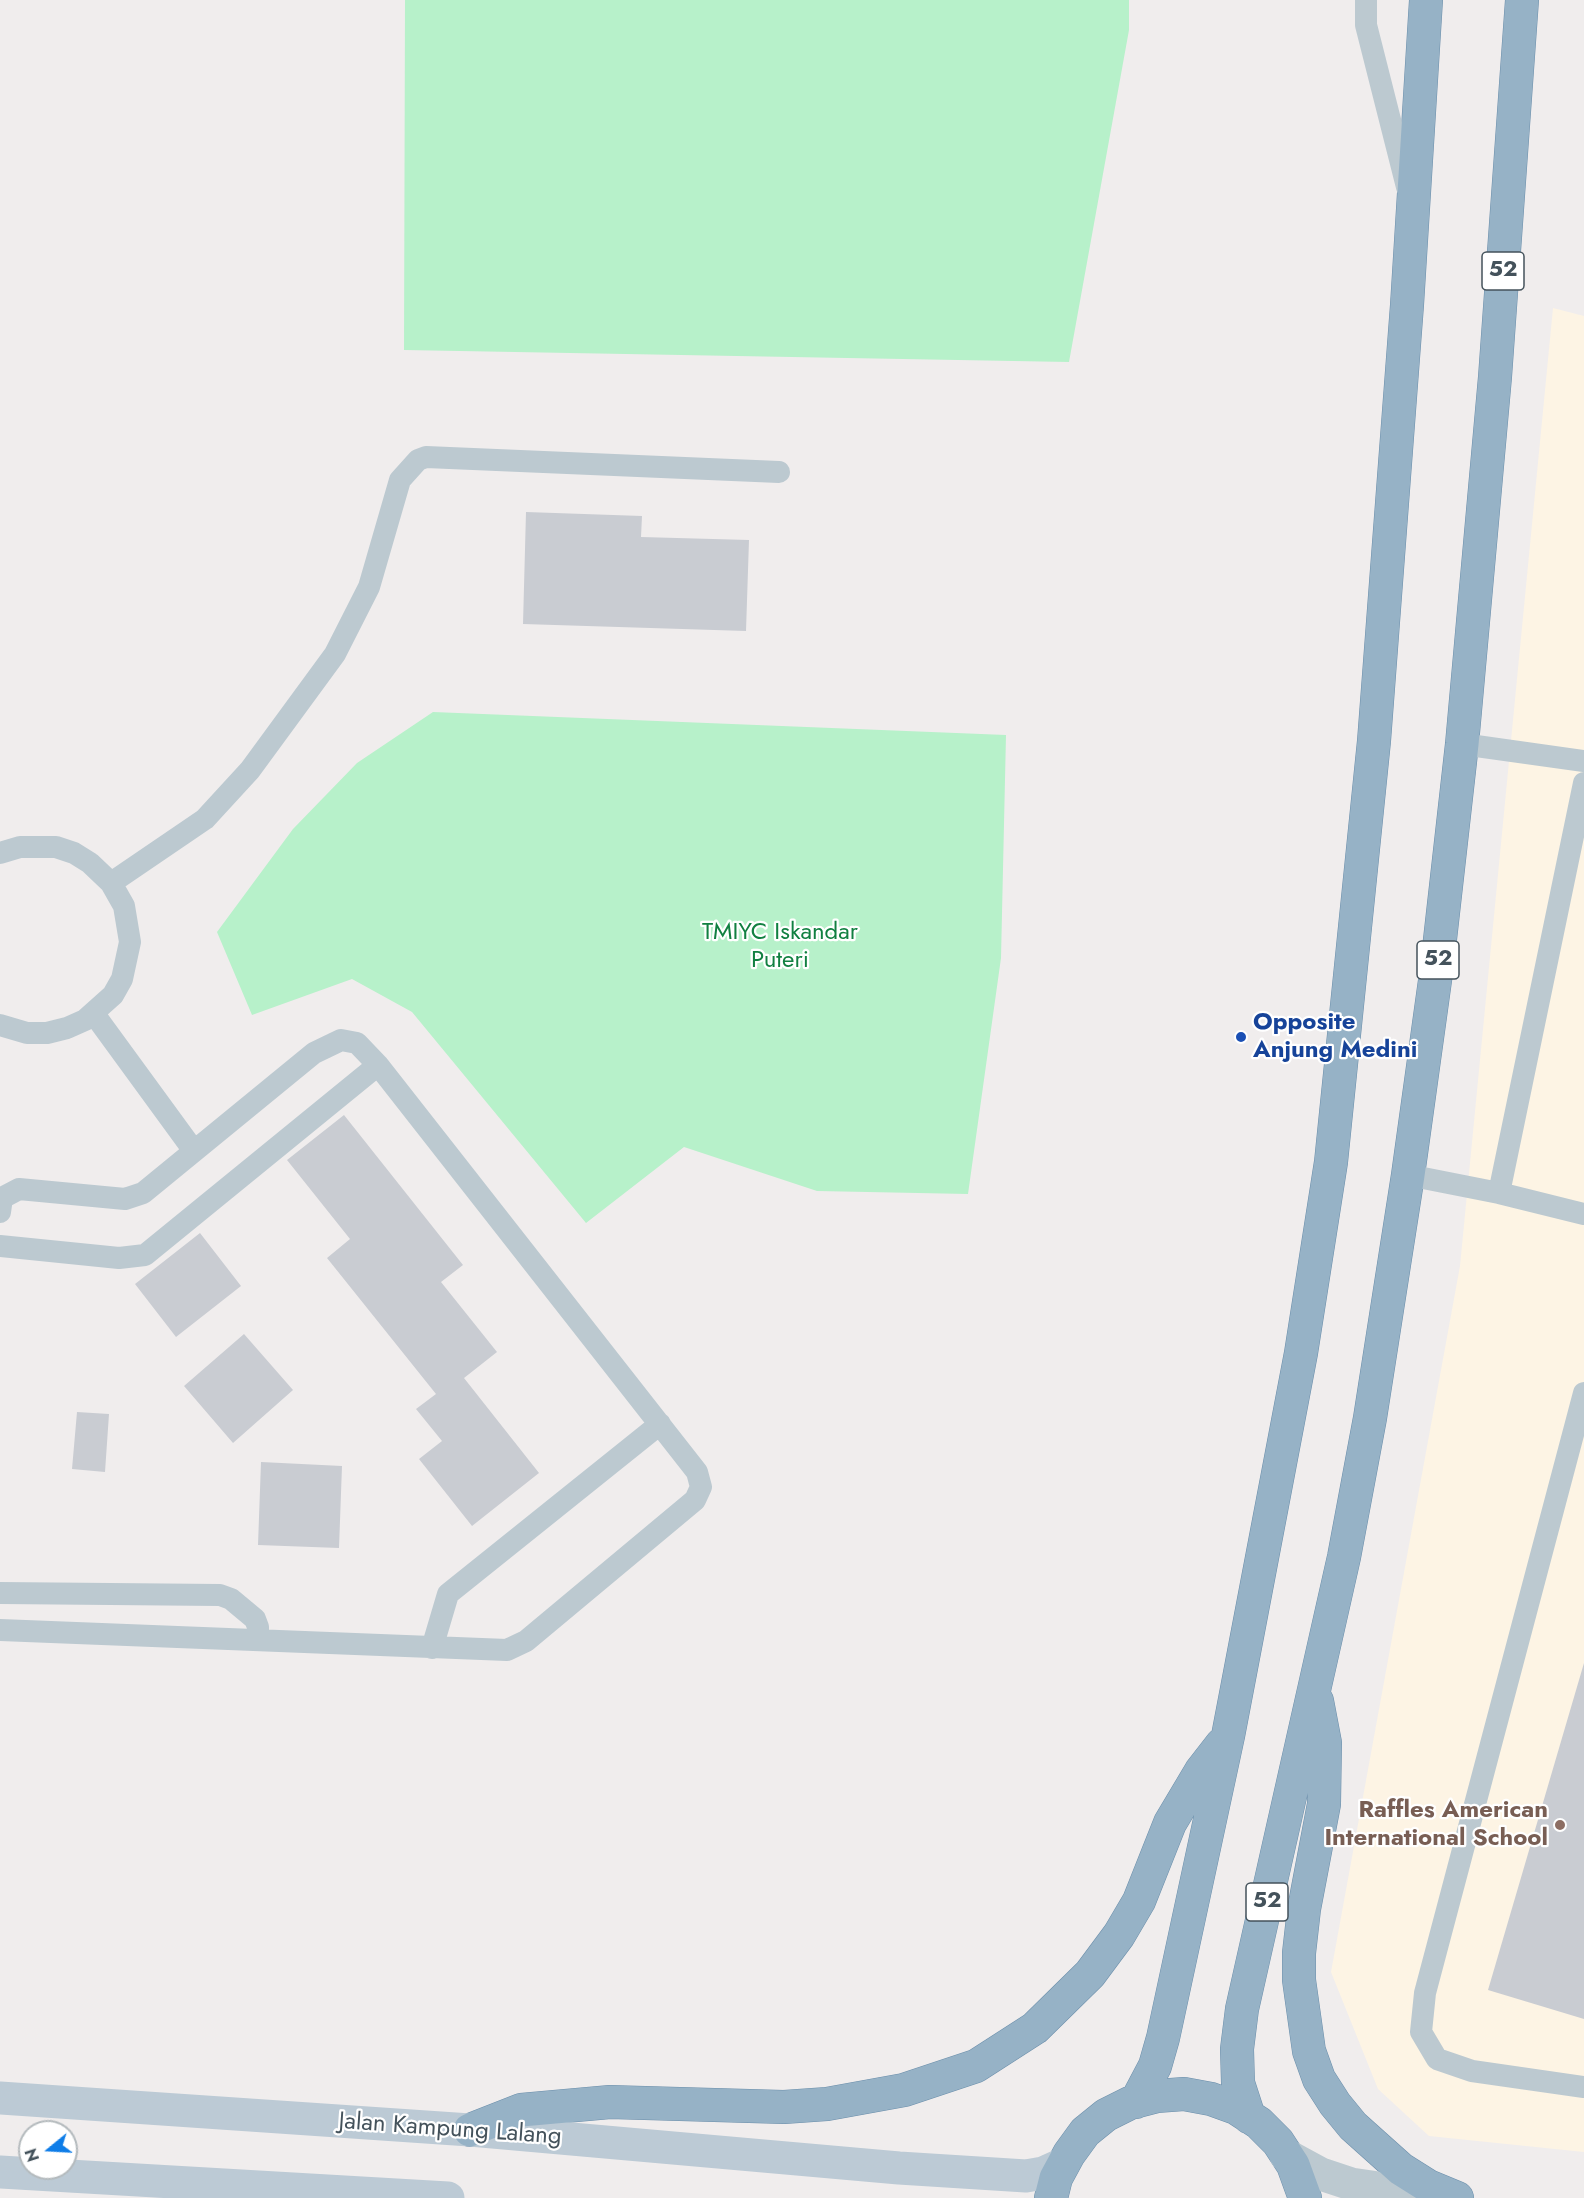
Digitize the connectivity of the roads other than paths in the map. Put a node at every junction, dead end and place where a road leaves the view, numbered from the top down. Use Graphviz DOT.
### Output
graph roads {
  1 [pos="1366,0"];
  2 [pos="1426,0"];
  3 [pos="1522,0"];
  4 [pos="1413,212"];
  5 [pos="779,472"];
  6 [pos="1462,744"];
  7 [pos="1584,761"];
  8 [pos="1584,785"];
  9 [pos="0,853"];
  10 [pos="111,883"];
  11 [pos="94,1014"];
  12 [pos="0,1025"];
  13 [pos="378,1065"];
  14 [pos="194,1151"];
  15 [pos="1408,1175"];
  16 [pos="1499,1193"];
  17 [pos="0,1212"];
  18 [pos="1584,1214"];
  19 [pos="0,1246"];
  20 [pos="1584,1393"];
  21 [pos="660,1424"];
  22 [pos="0,1593"];
  23 [pos="0,1630"];
  24 [pos="258,1640"];
  25 [pos="432,1648"];
  26 [pos="1314,1687"];
  27 [pos="1228,1736"];
  28 [pos="1584,2087"];
  29 [pos="0,2098"];
  30 [pos="1136,2102"];
  31 [pos="1249,2117"];
  32 [pos="470,2130"];
  33 [pos="1286,2155"];
  34 [pos="1063,2164"];
  35 [pos="0,2172"];
  36 [pos="448,2198"];
  37 [pos="1051,2198"];
  38 [pos="1305,2198"];
  39 [pos="1447,2198"];
  40 [pos="1457,2198"];
  1 -- 4 [label="lane"];
  2 -- 4 [label="highway"];
  3 -- 6 [label="highway, 52"];
  4 -- 27 [label="highway"];
  5 -- 10 [label="lane"];
  6 -- 7 [label="lane"];
  6 -- 15 [label="highway, 52"];
  8 -- 16 [label="lane"];
  9 -- 10 [label="lane"];
  10 -- 11 [label="lane"];
  11 -- 12 [label="lane"];
  11 -- 14 [label="lane"];
  13 -- 14 [label="lane"];
  13 -- 19 [label="lane"];
  13 -- 21 [label="lane"];
  14 -- 17 [label="lane"];
  15 -- 16 [label="lane"];
  15 -- 26 [label="highway, 52"];
  16 -- 18 [label="lane"];
  20 -- 28 [label="lane"];
  21 -- 25 [label="lane"];
  21 -- 25 [label="lane"];
  22 -- 24 [label="lane"];
  23 -- 24 [label="lane"];
  24 -- 25 [label="lane"];
  26 -- 31 [label="highway, 52"];
  26 -- 40 [label="highway"];
  27 -- 30 [label="highway"];
  27 -- 32 [label="highway"];
  29 -- 32 [label="main road, Jalan Kampung Lalang"];
  30 -- 31 [label="highway"];
  30 -- 34 [label="highway"];
  31 -- 33 [label="highway"];
  32 -- 34 [label="main road, Jalan Kampung Lalang"];
  33 -- 38 [label="highway"];
  33 -- 39 [label="street"];
  34 -- 37 [label="highway"];
  35 -- 36 [label="main road"];
}
